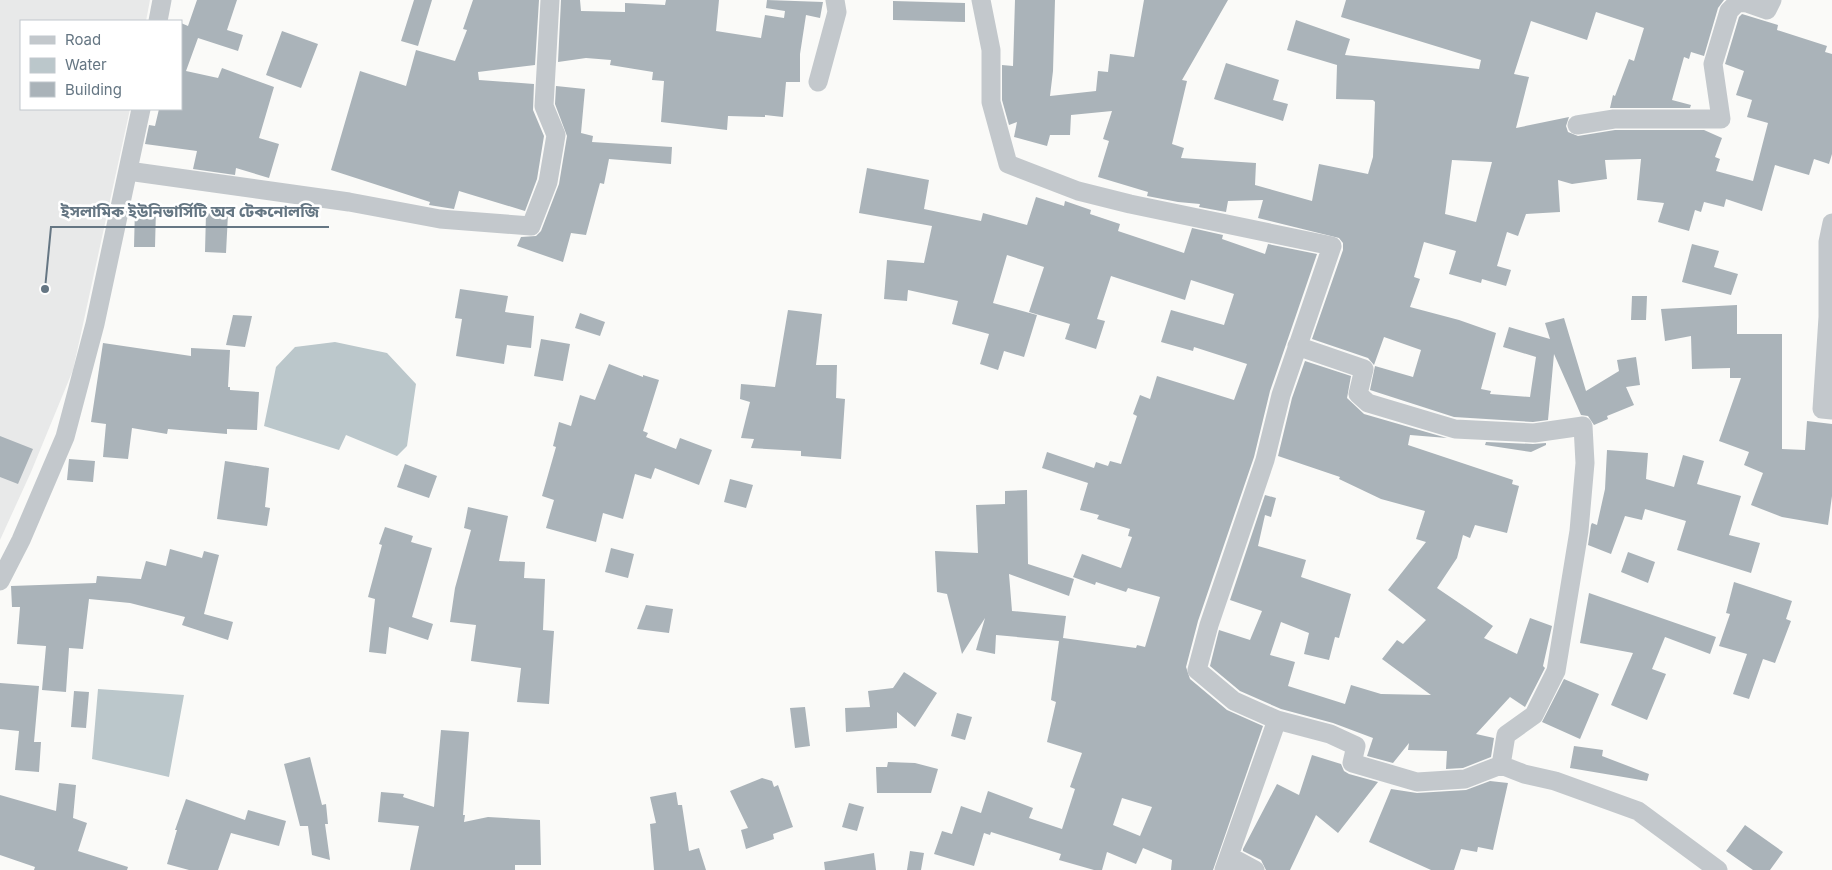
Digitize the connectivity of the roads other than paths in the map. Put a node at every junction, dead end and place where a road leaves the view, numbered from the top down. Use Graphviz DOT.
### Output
graph roads {
  1 [pos="162,0"];
  2 [pos="550,0"];
  3 [pos="835,0"];
  4 [pos="981,0"];
  5 [pos="1772,0"];
  6 [pos="158,20"];
  7 [pos="818,82"];
  8 [pos="141,110"];
  9 [pos="1577,125"];
  10 [pos="128,171"];
  11 [pos="1832,223"];
  12 [pos="1297,346"];
  13 [pos="1832,410"];
  14 [pos="0,581"];
  15 [pos="1277,720"];
  16 [pos="1500,765"];
  17 [pos="1226,863"];
  18 [pos="1255,870"];
  19 [pos="1718,870"];
  1 -- 6 [label="street"];
  2 -- 10 [label="street"];
  3 -- 7 [label="street"];
  4 -- 12 [label="street"];
  5 -- 9 [label="street"];
  8 -- 10 [label="street"];
  10 -- 14 [label="street"];
  11 -- 13 [label="street"];
  12 -- 15 [label="street"];
  12 -- 16 [label="street"];
  15 -- 16 [label="street"];
  15 -- 17 [label="street"];
  16 -- 19 [label="street"];
  17 -- 18 [label="street"];
}
